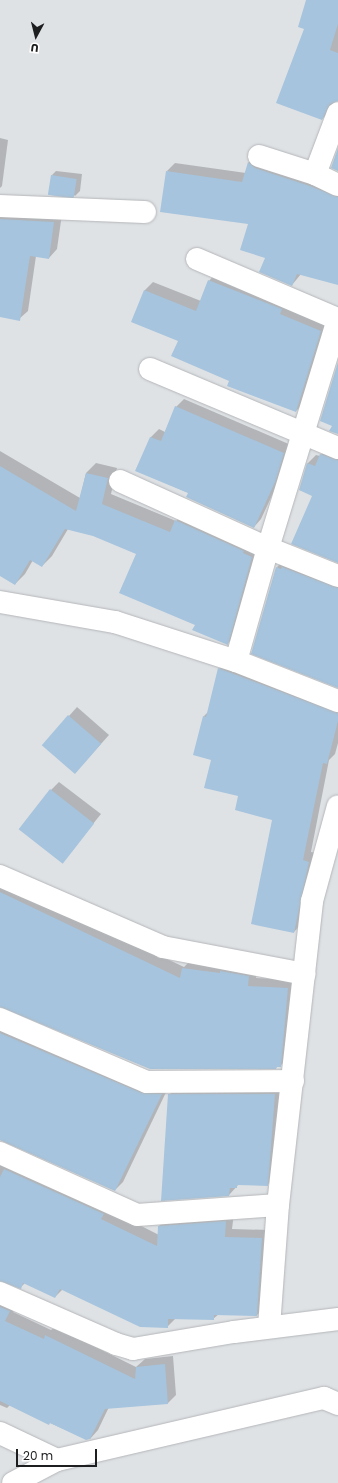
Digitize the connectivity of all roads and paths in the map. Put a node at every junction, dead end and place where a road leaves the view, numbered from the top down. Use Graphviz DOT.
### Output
graph roads {
  1 [pos="338,113"];
  2 [pos="259,156"];
  3 [pos="315,174"];
  4 [pos="338,185"];
  5 [pos="0,206"];
  6 [pos="145,212"];
  7 [pos="197,259"];
  8 [pos="338,319"];
  9 [pos="150,369"];
  10 [pos="304,434"];
  11 [pos="338,448"];
  12 [pos="120,481"];
  13 [pos="268,548"];
  14 [pos="338,576"];
  15 [pos="0,602"];
  16 [pos="236,661"];
  17 [pos="338,702"];
  18 [pos="338,806"];
  19 [pos="0,876"];
  20 [pos="304,974"];
  21 [pos="0,1019"];
  22 [pos="293,1081"];
  23 [pos="0,1153"];
  24 [pos="278,1205"];
  25 [pos="0,1293"];
  26 [pos="338,1319"];
  27 [pos="269,1327"];
  28 [pos="338,1404"];
  29 [pos="0,1433"];
  30 [pos="57,1460"];
  31 [pos="13,1483"];
  1 -- 3 [label="street"];
  2 -- 3 [label="street"];
  3 -- 4 [label="street"];
  5 -- 6 [label="street"];
  7 -- 8 [label="street"];
  8 -- 10 [label="street"];
  9 -- 10 [label="street"];
  10 -- 11 [label="street"];
  10 -- 13 [label="street"];
  12 -- 13 [label="street"];
  13 -- 14 [label="street"];
  13 -- 16 [label="street"];
  15 -- 16 [label="street"];
  16 -- 17 [label="street"];
  18 -- 20 [label="street"];
  19 -- 20 [label="street"];
  20 -- 22 [label="street"];
  21 -- 22 [label="street"];
  22 -- 24 [label="street"];
  23 -- 24 [label="street"];
  24 -- 27 [label="street"];
  25 -- 27 [label="street"];
  26 -- 27 [label="street"];
  28 -- 30 [label="street"];
  29 -- 30 [label="street"];
  30 -- 31 [label="street"];
}
